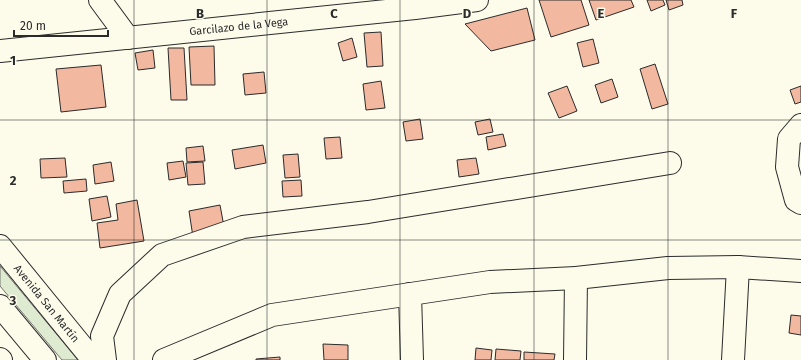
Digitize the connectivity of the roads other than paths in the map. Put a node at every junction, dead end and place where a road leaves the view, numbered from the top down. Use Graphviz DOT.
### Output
graph roads {
  1 [pos="100,0"];
  2 [pos="477,0"];
  3 [pos="412,4"];
  4 [pos="128,38"];
  5 [pos="0,52"];
  6 [pos="801,125"];
  7 [pos="670,163"];
  8 [pos="801,203"];
  9 [pos="0,246"];
  10 [pos="738,267"];
  11 [pos="801,271"];
  12 [pos="576,278"];
  13 [pos="410,294"];
  14 [pos="0,306"];
  15 [pos="45,360"];
  16 [pos="93,360"];
  17 [pos="105,360"];
  18 [pos="164,360"];
  19 [pos="412,360"];
  20 [pos="575,360"];
  21 [pos="733,360"];
  1 -- 4 [label="street"];
  2 -- 3 [label="street, Garcilazo de la Vega"];
  3 -- 4 [label="street, Garcilazo de la Vega"];
  4 -- 5 [label="street, Garcilazo de la Vega"];
  6 -- 8 [label="street"];
  7 -- 17 [label="street"];
  9 -- 16 [label="street, Avenida San Martín"];
  10 -- 11 [label="street"];
  10 -- 12 [label="street"];
  10 -- 21 [label="street"];
  12 -- 13 [label="street"];
  12 -- 20 [label="street"];
  13 -- 18 [label="street"];
  13 -- 19 [label="street"];
  14 -- 15 [label="street"];
}
